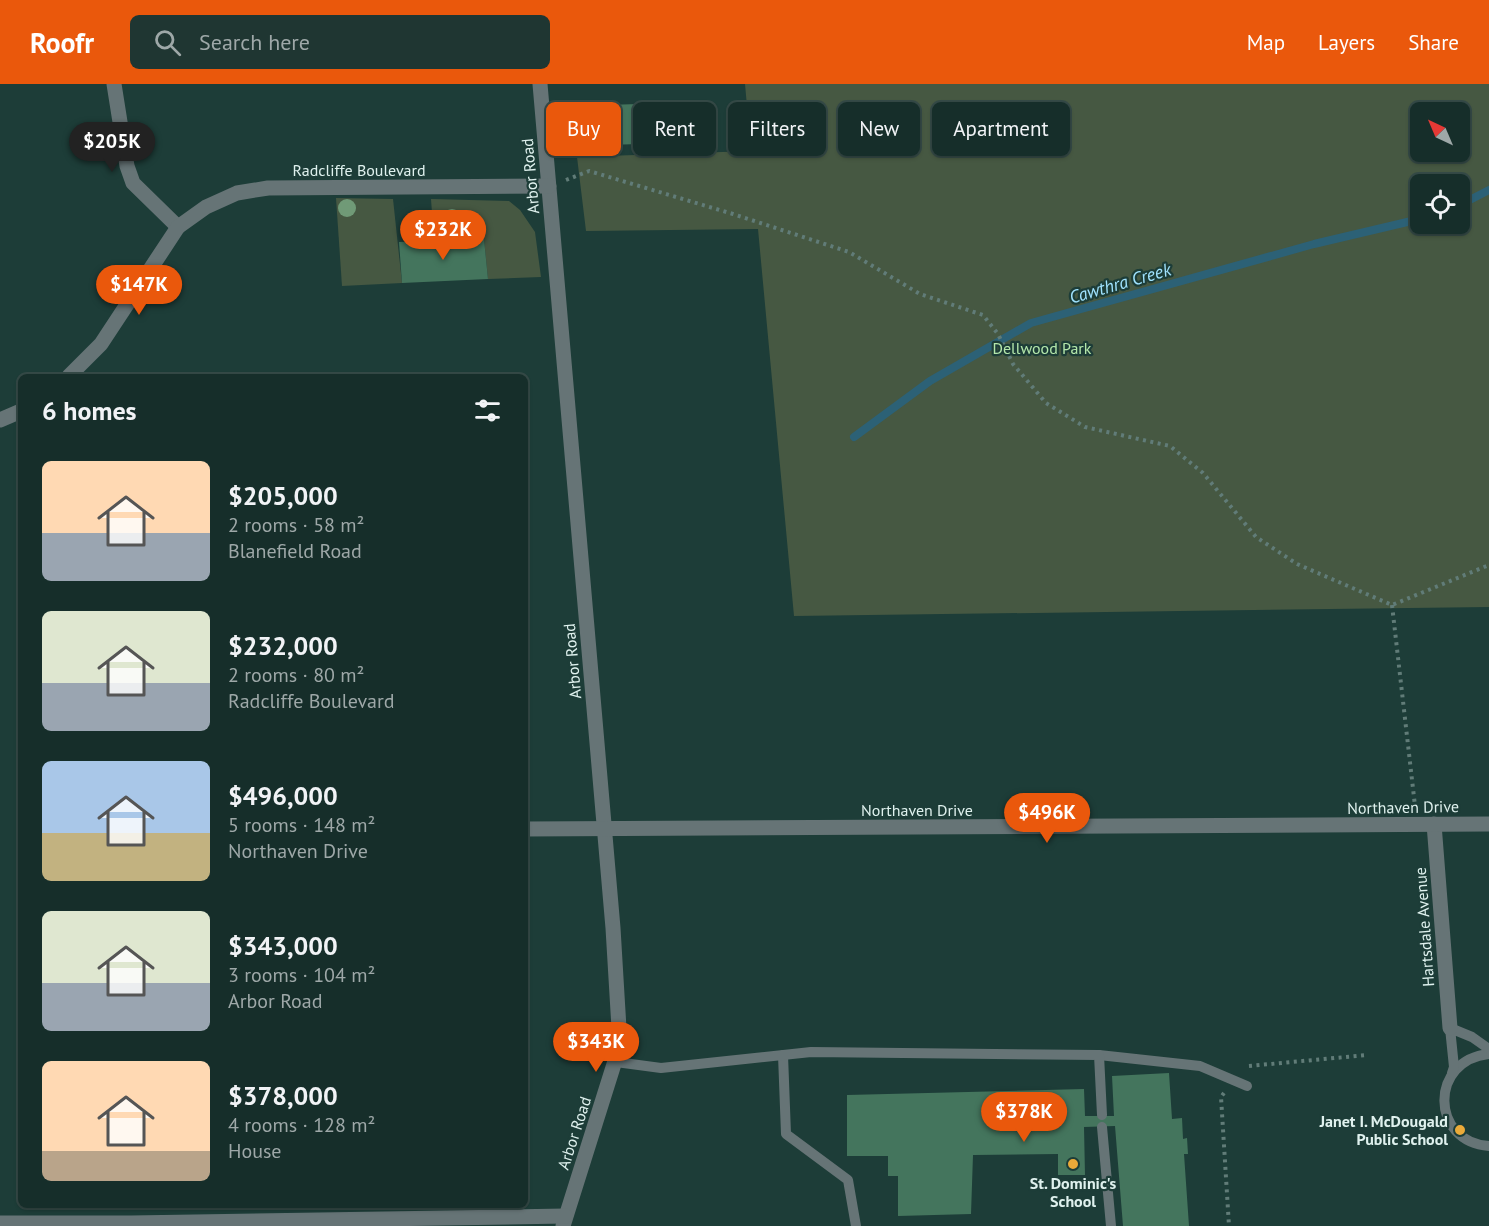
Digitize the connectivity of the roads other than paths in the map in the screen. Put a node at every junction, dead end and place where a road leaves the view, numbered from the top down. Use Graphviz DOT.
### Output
graph roads {
  1 [pos="114,84"];
  2 [pos="540,84"];
  3 [pos="549,186"];
  4 [pos="178,226"];
  5 [pos="71,374"];
  6 [pos="18,412"];
  7 [pos="0,420"];
  8 [pos="1434,824"];
  9 [pos="1489,824"];
  10 [pos="528,829"];
  11 [pos="604,830"];
  12 [pos="1450,1028"];
  13 [pos="1489,1049"];
  14 [pos="1489,1054"];
  15 [pos="783,1055"];
  16 [pos="1099,1055"];
  17 [pos="616,1062"];
  18 [pos="1452,1073"];
  19 [pos="1247,1086"];
  20 [pos="1489,1146"];
  21 [pos="564,1221"];
  22 [pos="0,1223"];
  23 [pos="61,1225"];
  24 [pos="856,1226"];
  25 [pos="1111,1226"];
  1 -- 4 [label="street"];
  2 -- 3 [label="street, Arbor Road"];
  3 -- 4 [label="street, Radcliffe Boulevard"];
  3 -- 11 [label="street, Arbor Road"];
  4 -- 5 [label="street"];
  6 -- 7 [label="street"];
  8 -- 9 [label="street, Northaven Drive"];
  8 -- 11 [label="street, Northaven Drive"];
  8 -- 12 [label="street, Hartsdale Avenue"];
  10 -- 11 [label="street, Northaven Drive"];
  11 -- 17 [label="street, Arbor Road"];
  12 -- 13 [label="lane"];
  12 -- 18 [label="lane"];
  14 -- 18 [label="lane"];
  15 -- 16 [label="lane"];
  15 -- 17 [label="lane"];
  15 -- 24 [label="lane"];
  16 -- 19 [label="lane"];
  16 -- 25 [label="lane"];
  17 -- 21 [label="street, Arbor Road"];
  18 -- 20 [label="lane"];
  21 -- 23 [label="street"];
  22 -- 23 [label="street"];
}
